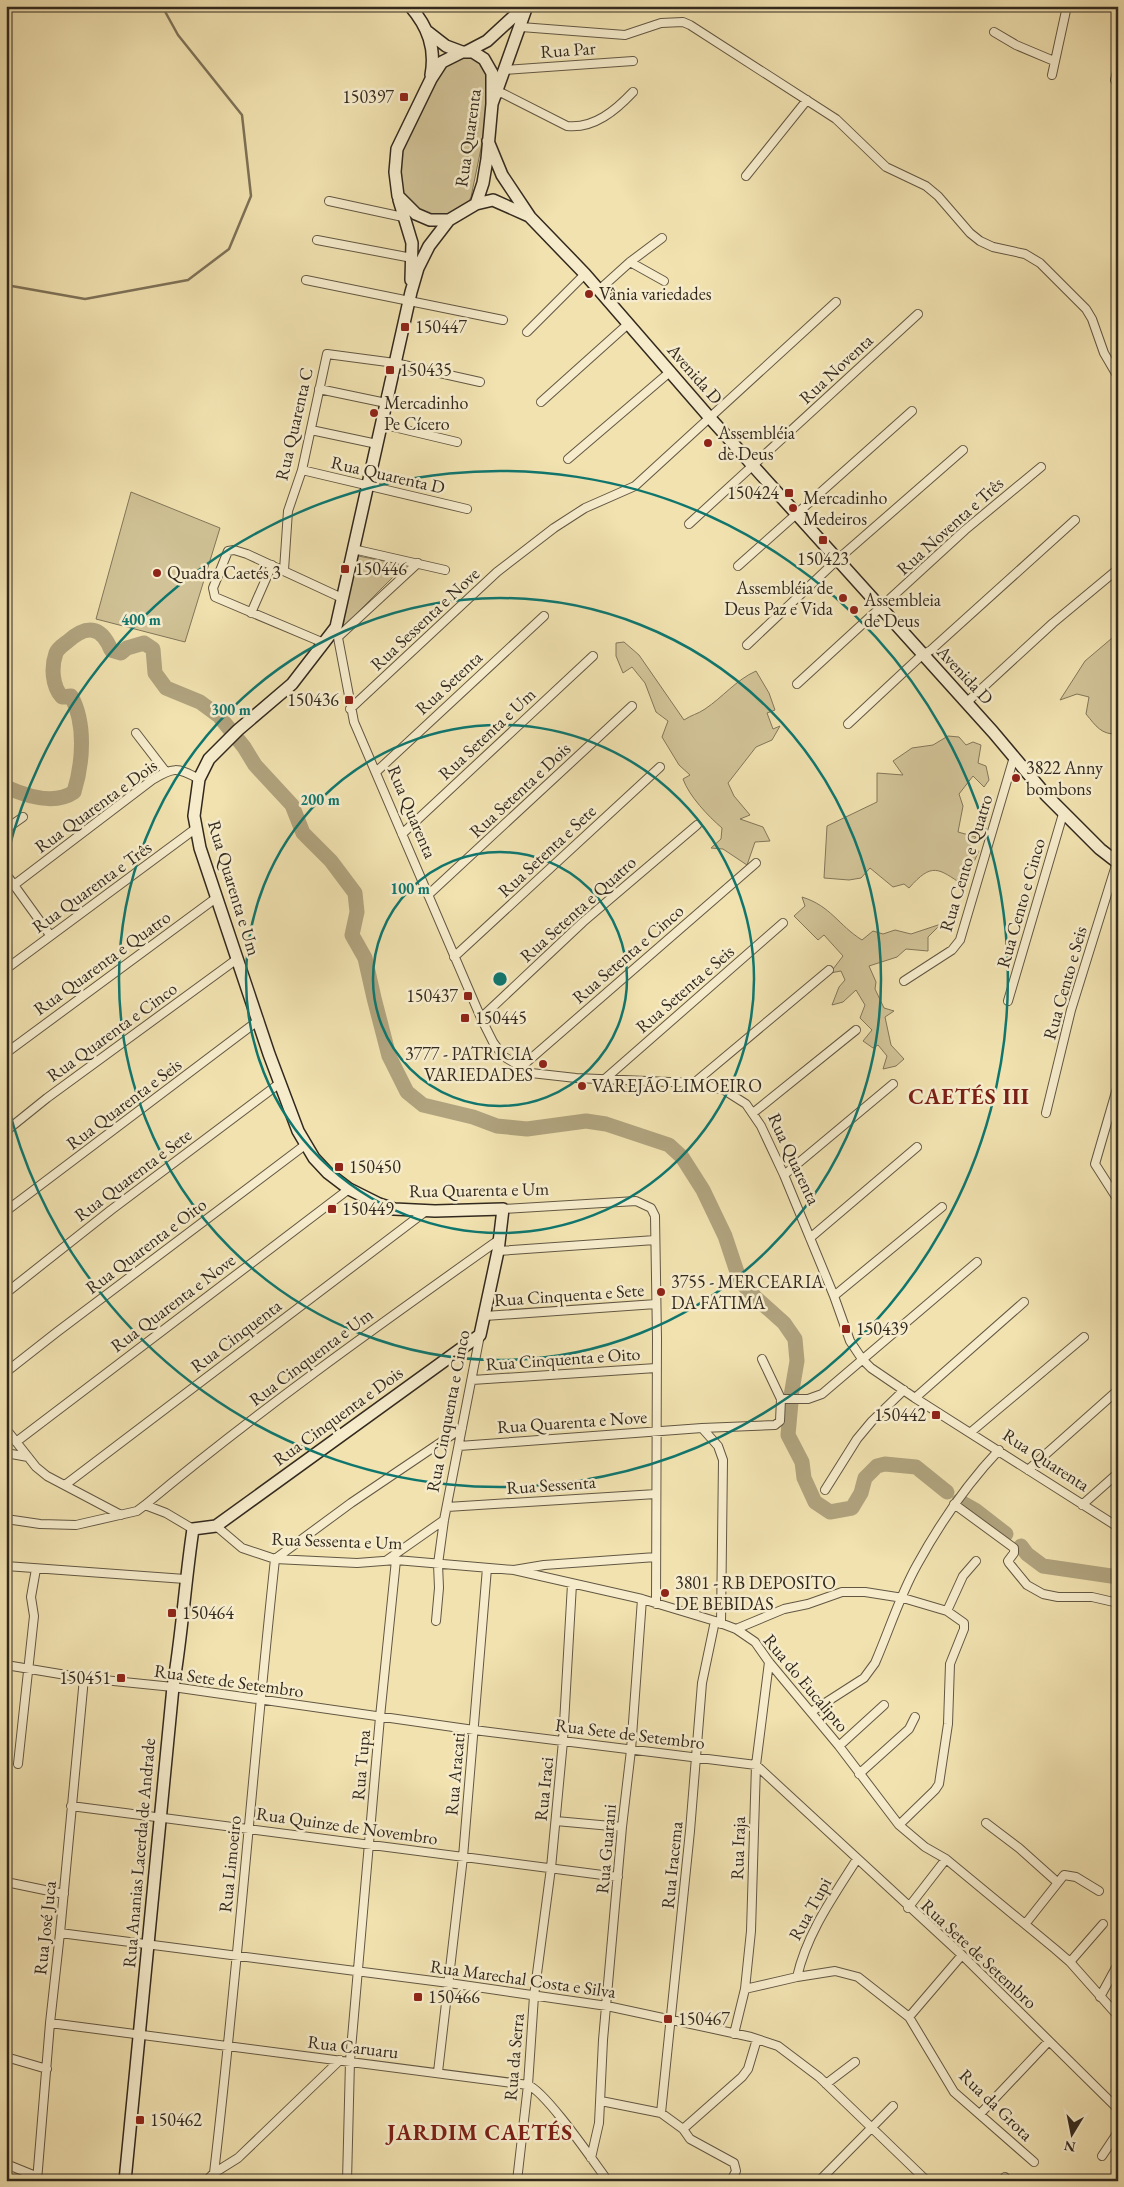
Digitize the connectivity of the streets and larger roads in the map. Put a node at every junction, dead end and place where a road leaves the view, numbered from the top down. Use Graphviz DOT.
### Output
graph roads {
  1 [pos="410,6"];
  2 [pos="526,6"];
  3 [pos="1067,6"];
  4 [pos="521,27"];
  5 [pos="425,30"];
  6 [pos="994,32"];
  7 [pos="464,52"];
  8 [pos="633,61"];
  9 [pos="1054,61"];
  10 [pos="1118,67"];
  11 [pos="505,70"];
  12 [pos="1052,75"];
  13 [pos="430,79"];
  14 [pos="1115,80"];
  15 [pos="632,92"];
  16 [pos="494,99"];
  17 [pos="807,100"];
  18 [pos="488,141"];
  19 [pos="746,176"];
  20 [pos="398,196"];
  21 [pos="329,201"];
  22 [pos="476,204"];
  23 [pos="404,217"];
  24 [pos="530,217"];
  25 [pos="449,220"];
  26 [pos="662,238"];
  27 [pos="317,240"];
  28 [pos="412,258"];
  29 [pos="630,262"];
  30 [pos="585,274"];
  31 [pos="306,280"];
  32 [pos="664,281"];
  33 [pos="599,290"];
  34 [pos="410,296"];
  35 [pos="836,302"];
  36 [pos="918,314"];
  37 [pos="503,320"];
  38 [pos="628,324"];
  39 [pos="527,332"];
  40 [pos="395,363"];
  41 [pos="671,371"];
  42 [pos="1118,377"];
  43 [pos="480,382"];
  44 [pos="319,389"];
  45 [pos="541,402"];
  46 [pos="386,403"];
  47 [pos="912,411"];
  48 [pos="710,418"];
  49 [pos="381,424"];
  50 [pos="311,430"];
  51 [pos="457,442"];
  52 [pos="377,444"];
  53 [pos="963,450"];
  54 [pos="568,459"];
  55 [pos="754,466"];
  56 [pos="1041,467"];
  57 [pos="302,470"];
  58 [pos="368,485"];
  59 [pos="466,509"];
  60 [pos="797,513"];
  61 [pos="1075,520"];
  62 [pos="689,524"];
  63 [pos="353,549"];
  64 [pos="837,560"];
  65 [pos="418,563"];
  66 [pos="272,565"];
  67 [pos="738,566"];
  68 [pos="1118,569"];
  69 [pos="284,570"];
  70 [pos="445,570"];
  71 [pos="342,598"];
  72 [pos="880,608"];
  73 [pos="251,613"];
  74 [pos="544,616"];
  75 [pos="332,635"];
  76 [pos="747,645"];
  77 [pos="922,655"];
  78 [pos="592,656"];
  79 [pos="797,684"];
  80 [pos="966,703"];
  81 [pos="632,706"];
  82 [pos="350,708"];
  83 [pos="848,724"];
  84 [pos="136,733"];
  85 [pos="1014,757"];
  86 [pos="660,767"];
  87 [pos="166,772"];
  88 [pos="376,772"];
  89 [pos="199,779"];
  90 [pos="1063,814"];
  91 [pos="23,817"];
  92 [pos="698,825"];
  93 [pos="6,829"];
  94 [pos="196,829"];
  95 [pos="402,834"];
  96 [pos="1117,862"];
  97 [pos="756,863"];
  98 [pos="6,874"];
  99 [pos="14,885"];
  100 [pos="428,895"];
  101 [pos="216,898"];
  102 [pos="783,923"];
  103 [pos="50,935"];
  104 [pos="454,957"];
  105 [pos="237,959"];
  106 [pos="6,969"];
  107 [pos="829,970"];
  108 [pos="904,981"];
  109 [pos="1008,1001"];
  110 [pos="481,1018"];
  111 [pos="259,1020"];
  112 [pos="856,1030"];
  113 [pos="6,1053"];
  114 [pos="520,1068"];
  115 [pos="606,1078"];
  116 [pos="280,1083"];
  117 [pos="694,1083"];
  118 [pos="893,1084"];
  119 [pos="1118,1085"];
  120 [pos="753,1113"];
  121 [pos="1046,1113"];
  122 [pos="6,1131"];
  123 [pos="305,1145"];
  124 [pos="917,1147"];
  125 [pos="784,1175"];
  126 [pos="349,1189"];
  127 [pos="1118,1200"];
  128 [pos="942,1207"];
  129 [pos="503,1209"];
  130 [pos="6,1211"];
  131 [pos="426,1211"];
  132 [pos="810,1238"];
  133 [pos="500,1240"];
  134 [pos="655,1240"];
  135 [pos="498,1252"];
  136 [pos="976,1262"];
  137 [pos="6,1293"];
  138 [pos="834,1296"];
  139 [pos="1024,1302"];
  140 [pos="656,1304"];
  141 [pos="485,1316"];
  142 [pos="480,1335"];
  143 [pos="1084,1337"];
  144 [pos="762,1359"];
  145 [pos="862,1359"];
  146 [pos="656,1368"];
  147 [pos="6,1372"];
  148 [pos="472,1380"];
  149 [pos="904,1390"];
  150 [pos="1118,1390"];
  151 [pos="915,1398"];
  152 [pos="781,1399"];
  153 [pos="462,1428"];
  154 [pos="702,1428"];
  155 [pos="6,1429"];
  156 [pos="657,1431"];
  157 [pos="971,1432"];
  158 [pos="16,1442"];
  159 [pos="459,1446"];
  160 [pos="999,1450"];
  161 [pos="6,1453"];
  162 [pos="28,1457"];
  163 [pos="1028,1470"];
  164 [pos="1118,1473"];
  165 [pos="65,1485"];
  166 [pos="825,1490"];
  167 [pos="656,1494"];
  168 [pos="145,1504"];
  169 [pos="954,1504"];
  170 [pos="1082,1505"];
  171 [pos="447,1507"];
  172 [pos="121,1515"];
  173 [pos="6,1519"];
  174 [pos="444,1520"];
  175 [pos="216,1526"];
  176 [pos="1118,1527"];
  177 [pos="193,1529"];
  178 [pos="656,1557"];
  179 [pos="275,1559"];
  180 [pos="387,1560"];
  181 [pos="396,1560"];
  182 [pos="976,1561"];
  183 [pos="438,1564"];
  184 [pos="6,1566"];
  185 [pos="488,1568"];
  186 [pos="36,1569"];
  187 [pos="514,1570"];
  188 [pos="185,1580"];
  189 [pos="572,1584"];
  190 [pos="903,1598"];
  191 [pos="642,1599"];
  192 [pos="1117,1602"];
  193 [pos="656,1604"];
  194 [pos="946,1611"];
  195 [pos="436,1620"];
  196 [pos="718,1622"];
  197 [pos="736,1629"];
  198 [pos="769,1662"];
  199 [pos="6,1665"];
  200 [pos="27,1668"];
  201 [pos="84,1678"];
  202 [pos="173,1687"];
  203 [pos="260,1700"];
  204 [pos="884,1705"];
  205 [pos="811,1712"];
  206 [pos="380,1717"];
  207 [pos="915,1717"];
  208 [pos="474,1730"];
  209 [pos="564,1741"];
  210 [pos="839,1746"];
  211 [pos="631,1750"];
  212 [pos="696,1756"];
  213 [pos="18,1764"];
  214 [pos="756,1765"];
  215 [pos="859,1774"];
  216 [pos="71,1806"];
  217 [pos="160,1816"];
  218 [pos="556,1821"];
  219 [pos="986,1823"];
  220 [pos="899,1825"];
  221 [pos="249,1827"];
  222 [pos="622,1827"];
  223 [pos="370,1844"];
  224 [pos="463,1857"];
  225 [pos="856,1859"];
  226 [pos="946,1859"];
  227 [pos="551,1868"];
  228 [pos="618,1877"];
  229 [pos="6,1882"];
  230 [pos="1057,1882"];
  231 [pos="1100,1891"];
  232 [pos="64,1894"];
  233 [pos="908,1908"];
  234 [pos="1026,1924"];
  235 [pos="1103,1924"];
  236 [pos="60,1933"];
  237 [pos="149,1944"];
  238 [pos="236,1955"];
  239 [pos="962,1955"];
  240 [pos="1070,1962"];
  241 [pos="1118,1964"];
  242 [pos="358,1972"];
  243 [pos="797,1977"];
  244 [pos="448,1983"];
  245 [pos="744,1989"];
  246 [pos="534,1996"];
  247 [pos="1100,1997"];
  248 [pos="607,2006"];
  249 [pos="1118,2016"];
  250 [pos="909,2017"];
  251 [pos="671,2019"];
  252 [pos="50,2023"];
  253 [pos="139,2033"];
  254 [pos="734,2034"];
  255 [pos="757,2039"];
  256 [pos="1049,2041"];
  257 [pos="229,2045"];
  258 [pos="6,2058"];
  259 [pos="340,2060"];
  260 [pos="350,2061"];
  261 [pos="854,2062"];
  262 [pos="47,2070"];
  263 [pos="438,2072"];
  264 [pos="826,2084"];
  265 [pos="528,2085"];
  266 [pos="601,2101"];
  267 [pos="893,2106"];
  268 [pos="1118,2110"];
  269 [pos="661,2113"];
  270 [pos="980,2114"];
  271 [pos="873,2128"];
  272 [pos="683,2129"];
  273 [pos="1118,2132"];
  274 [pos="1102,2156"];
  275 [pos="591,2158"];
  276 [pos="1034,2162"];
  277 [pos="6,2164"];
  278 [pos="214,2173"];
  279 [pos="37,2179"];
  280 [pos="124,2181"];
  281 [pos="206,2181"];
  282 [pos="347,2181"];
  283 [pos="517,2181"];
  284 [pos="608,2181"];
  285 [pos="731,2181"];
  286 [pos="819,2181"];
  287 [pos="927,2181"];
  1 -- 5 [label="street"];
  2 -- 4 [label="street"];
  2 -- 7 [label="street"];
  3 -- 9 [label="street"];
  4 -- 11 [label="street"];
  4 -- 17 [label="street"];
  5 -- 7 [label="street"];
  5 -- 13 [label="street"];
  6 -- 9 [label="street"];
  7 -- 13 [label="street, Rua Quarenta"];
  7 -- 16 [label="street, Rua Quarenta"];
  8 -- 11 [label="street, Rua Par"];
  9 -- 12 [label="street"];
  10 -- 14 [label="street"];
  11 -- 16 [label="street"];
  13 -- 20 [label="street, Rua Quarenta"];
  15 -- 16 [label="street"];
  16 -- 18 [label="street, Rua Quarenta"];
  17 -- 19 [label="street"];
  17 -- 42 [label="street"];
  18 -- 22 [label="street, Rua Quarenta"];
  18 -- 24 [label="street, Avenida D"];
  20 -- 23 [label="street, Rua Quarenta"];
  20 -- 25 [label="street"];
  21 -- 23 [label="street"];
  22 -- 24 [label="street, Avenida D"];
  22 -- 25 [label="street, Rua Quarenta"];
  23 -- 28 [label="street, Rua Quarenta"];
  24 -- 30 [label="street, Avenida D"];
  25 -- 34 [label="street, Rua Quarenta"];
  26 -- 29 [label="street"];
  27 -- 28 [label="street"];
  28 -- 34 [label="street, Rua Quarenta"];
  29 -- 32 [label="street"];
  29 -- 33 [label="street"];
  30 -- 33 [label="street, Avenida D"];
  30 -- 39 [label="street"];
  31 -- 34 [label="street"];
  33 -- 38 [label="street, Avenida D"];
  34 -- 37 [label="street"];
  34 -- 40 [label="street, Rua Quarenta"];
  35 -- 48 [label="street, Rua Sessenta e Nove"];
  36 -- 55 [label="street, Rua Noventa"];
  38 -- 41 [label="street, Avenida D"];
  38 -- 45 [label="street"];
  40 -- 43 [label="street"];
  40 -- 44 [label="street, Rua Quarenta C"];
  40 -- 46 [label="street, Rua Quarenta"];
  41 -- 48 [label="street, Avenida D"];
  41 -- 54 [label="street"];
  44 -- 46 [label="street"];
  44 -- 50 [label="street, Rua Quarenta C"];
  46 -- 49 [label="street, Rua Quarenta"];
  47 -- 60 [label="street"];
  48 -- 55 [label="street, Avenida D"];
  48 -- 82 [label="street, Rua Sessenta e Nove"];
  49 -- 51 [label="street"];
  49 -- 52 [label="street, Rua Quarenta"];
  50 -- 52 [label="street"];
  50 -- 57 [label="street, Rua Quarenta C"];
  52 -- 58 [label="street, Rua Quarenta"];
  53 -- 64 [label="street"];
  55 -- 60 [label="street, Avenida D"];
  55 -- 62 [label="street, Rua Noventa"];
  56 -- 72 [label="street, Rua Noventa e Três"];
  57 -- 58 [label="street, Rua Quarenta D"];
  57 -- 69 [label="street, Rua Quarenta C"];
  58 -- 59 [label="street, Rua Quarenta D"];
  58 -- 63 [label="street, Rua Quarenta"];
  60 -- 64 [label="street, Avenida D"];
  60 -- 67 [label="street"];
  61 -- 77 [label="street"];
  63 -- 65 [label="street"];
  63 -- 71 [label="street, Rua Quarenta"];
  64 -- 72 [label="street, Avenida D"];
  64 -- 76 [label="street"];
  65 -- 70 [label="street"];
  65 -- 75 [label="street"];
  66 -- 69 [label="street"];
  66 -- 73 [label="street"];
  66 -- 73 [label="street"];
  68 -- 80 [label="street"];
  69 -- 71 [label="street"];
  71 -- 75 [label="street, Rua Quarenta"];
  72 -- 77 [label="street, Avenida D"];
  72 -- 79 [label="street, Rua Noventa e Três"];
  73 -- 75 [label="street"];
  74 -- 88 [label="street, Rua Setenta"];
  75 -- 82 [label="street, Rua Quarenta"];
  75 -- 89 [label="street, Rua Quarenta e Um"];
  77 -- 80 [label="street, Avenida D"];
  77 -- 83 [label="street"];
  78 -- 95 [label="street, Rua Setenta e Um"];
  80 -- 85 [label="street, Avenida D"];
  81 -- 100 [label="street, Rua Setenta e Dois"];
  82 -- 88 [label="street, Rua Quarenta"];
  84 -- 87 [label="street"];
  85 -- 90 [label="street, Avenida D"];
  85 -- 108 [label="street, Rua Cento e Quatro"];
  86 -- 104 [label="street, Rua Setenta e Sete"];
  87 -- 89 [label="street, Rua Quarenta e Dois"];
  87 -- 99 [label="street, Rua Quarenta e Dois"];
  88 -- 95 [label="street, Rua Quarenta"];
  89 -- 94 [label="street, Rua Quarenta e Um"];
  90 -- 96 [label="street, Avenida D"];
  90 -- 109 [label="street, Rua Cento e Cinco"];
  91 -- 93 [label="street"];
  92 -- 110 [label="street, Rua Setenta e Quatro"];
  94 -- 101 [label="street, Rua Quarenta e Um"];
  94 -- 103 [label="street, Rua Quarenta e Três"];
  95 -- 100 [label="street, Rua Quarenta"];
  96 -- 121 [label="street, Rua Cento e Seis"];
  97 -- 114 [label="street, Rua Setenta e Cinco"];
  98 -- 99 [label="street"];
  99 -- 103 [label="street"];
  100 -- 104 [label="street, Rua Quarenta"];
  101 -- 105 [label="street, Rua Quarenta e Um"];
  101 -- 113 [label="street, Rua Quarenta e Quatro"];
  102 -- 115 [label="street, Rua Setenta e Seis"];
  103 -- 106 [label="street, Rua Quarenta e Três"];
  104 -- 110 [label="street, Rua Quarenta"];
  105 -- 111 [label="street, Rua Quarenta e Um"];
  105 -- 122 [label="street, Rua Quarenta e Cinco"];
  107 -- 117 [label="street"];
  110 -- 114 [label="street, Rua Quarenta"];
  111 -- 116 [label="street, Rua Quarenta e Um"];
  111 -- 130 [label="street, Rua Quarenta e Seis"];
  112 -- 120 [label="street"];
  114 -- 115 [label="street, Rua Quarenta"];
  115 -- 117 [label="street, Rua Quarenta"];
  116 -- 123 [label="street, Rua Quarenta e Um"];
  116 -- 137 [label="street, Rua Quarenta e Sete"];
  117 -- 120 [label="street, Rua Quarenta"];
  118 -- 125 [label="street"];
  119 -- 127 [label="street"];
  120 -- 125 [label="street, Rua Quarenta"];
  123 -- 126 [label="street, Rua Quarenta e Um"];
  123 -- 147 [label="street, Rua Quarenta e Oito"];
  124 -- 132 [label="street"];
  125 -- 132 [label="street, Rua Quarenta"];
  126 -- 131 [label="street, Rua Quarenta e Um"];
  126 -- 158 [label="street, Rua Quarenta e Nove"];
  128 -- 138 [label="street"];
  129 -- 131 [label="street, Rua Quarenta e Um"];
  129 -- 133 [label="street, Rua Cinquenta e Cinco"];
  129 -- 134 [label="street, Rua Quarenta e Um"];
  131 -- 165 [label="street, Rua Cinquenta"];
  132 -- 138 [label="street, Rua Quarenta"];
  133 -- 135 [label="street, Rua Cinquenta e Cinco"];
  133 -- 168 [label="street, Rua Cinquenta e Um"];
  134 -- 135 [label="street"];
  134 -- 140 [label="street, Rua Quarenta e Um"];
  135 -- 141 [label="street, Rua Cinquenta e Cinco"];
  136 -- 145 [label="street"];
  138 -- 145 [label="street, Rua Quarenta"];
  139 -- 151 [label="street"];
  140 -- 141 [label="street, Rua Cinquenta e Sete"];
  140 -- 146 [label="street, Rua Quarenta e Um"];
  141 -- 142 [label="street, Rua Cinquenta e Cinco"];
  142 -- 148 [label="street, Rua Cinquenta e Cinco"];
  142 -- 175 [label="street, Rua Cinquenta e Dois"];
  143 -- 157 [label="street"];
  144 -- 152 [label="street"];
  145 -- 149 [label="street, Rua Quarenta"];
  145 -- 152 [label="street"];
  146 -- 148 [label="street, Rua Cinquenta e Oito"];
  146 -- 156 [label="street, Rua Quarenta e Um"];
  148 -- 153 [label="street, Rua Cinquenta e Cinco"];
  149 -- 151 [label="street, Rua Quarenta"];
  149 -- 166 [label="street"];
  150 -- 163 [label="street"];
  151 -- 157 [label="street, Rua Quarenta"];
  152 -- 154 [label="street, Rua Quarenta e Nove"];
  153 -- 159 [label="street, Rua Cinquenta e Cinco"];
  153 -- 179 [label="street"];
  154 -- 156 [label="street, Rua Quarenta e Nove"];
  154 -- 196 [label="street, Rua Iracema"];
  155 -- 158 [label="street"];
  156 -- 159 [label="street, Rua Quarenta e Nove"];
  156 -- 167 [label="street, Rua Quarenta e Um"];
  157 -- 160 [label="street, Rua Quarenta"];
  158 -- 162 [label="street"];
  159 -- 171 [label="street, Rua Cinquenta e Cinco"];
  160 -- 163 [label="street, Rua Quarenta"];
  160 -- 169 [label="street"];
  161 -- 162 [label="street"];
  162 -- 165 [label="street"];
  163 -- 170 [label="street, Rua Quarenta"];
  164 -- 170 [label="street"];
  165 -- 172 [label="street"];
  167 -- 171 [label="street, Rua Sessenta"];
  167 -- 178 [label="street, Rua Quarenta e Um"];
  168 -- 172 [label="street"];
  168 -- 177 [label="street"];
  169 -- 190 [label="street"];
  169 -- 192 [label="street"];
  170 -- 176 [label="street, Rua Quarenta"];
  171 -- 174 [label="street, Rua Cinquenta e Cinco"];
  172 -- 173 [label="street"];
  174 -- 180 [label="street"];
  174 -- 183 [label="street, Rua Cinquenta e Cinco"];
  175 -- 177 [label="street"];
  175 -- 179 [label="street, Rua Sessenta e Um"];
  177 -- 188 [label="street, Rua Ananias Lacerda de Andrade"];
  178 -- 187 [label="street, Rua Sessenta e Um"];
  178 -- 193 [label="street, Rua Quarenta e Um"];
  179 -- 180 [label="street, Rua Sessenta e Um"];
  179 -- 203 [label="street, Rua Limoeiro"];
  180 -- 181 [label="street, Rua Sessenta e Um"];
  181 -- 183 [label="street, Rua Sessenta e Um"];
  181 -- 206 [label="street, Rua Tupa"];
  182 -- 194 [label="street"];
  183 -- 185 [label="street, Rua Sessenta e Um"];
  183 -- 195 [label="street, Rua Cinquenta e Cinco"];
  184 -- 186 [label="street"];
  185 -- 187 [label="street, Rua Sessenta e Um"];
  185 -- 208 [label="street, Rua Aracati"];
  186 -- 188 [label="street"];
  186 -- 200 [label="street"];
  187 -- 189 [label="street, Rua do Eucalipto"];
  188 -- 202 [label="street, Rua Ananias Lacerda de Andrade"];
  189 -- 191 [label="street, Rua do Eucalipto"];
  189 -- 209 [label="street, Rua Iraci"];
  190 -- 194 [label="street"];
  190 -- 197 [label="street"];
  190 -- 205 [label="street"];
  191 -- 193 [label="street, Rua do Eucalipto"];
  191 -- 211 [label="street, Rua Guarani"];
  193 -- 196 [label="street, Rua do Eucalipto"];
  194 -- 220 [label="street"];
  196 -- 197 [label="street, Rua do Eucalipto"];
  196 -- 212 [label="street, Rua Iracema"];
  197 -- 198 [label="street, Rua do Eucalipto"];
  198 -- 205 [label="street, Rua do Eucalipto"];
  198 -- 214 [label="street, Rua Iraja"];
  199 -- 200 [label="street, Rua Sete de Setembro"];
  200 -- 201 [label="street, Rua Sete de Setembro"];
  200 -- 213 [label="street"];
  201 -- 202 [label="street, Rua Sete de Setembro"];
  201 -- 216 [label="street, Rua José Juca"];
  202 -- 203 [label="street, Rua Sete de Setembro"];
  202 -- 217 [label="street, Rua Ananias Lacerda de Andrade"];
  203 -- 206 [label="street, Rua Sete de Setembro"];
  203 -- 221 [label="street, Rua Limoeiro"];
  204 -- 210 [label="street"];
  205 -- 210 [label="street, Rua do Eucalipto"];
  206 -- 208 [label="street, Rua Sete de Setembro"];
  206 -- 223 [label="street, Rua Tupa"];
  207 -- 215 [label="street"];
  208 -- 209 [label="street, Rua Sete de Setembro"];
  208 -- 224 [label="street, Rua Aracati"];
  209 -- 211 [label="street, Rua Sete de Setembro"];
  209 -- 218 [label="street, Rua Iraci"];
  210 -- 215 [label="street, Rua do Eucalipto"];
  211 -- 212 [label="street, Rua Sete de Setembro"];
  211 -- 222 [label="street, Rua Guarani"];
  212 -- 214 [label="street, Rua Sete de Setembro"];
  212 -- 251 [label="street, Rua Iracema"];
  214 -- 225 [label="street, Rua Sete de Setembro"];
  214 -- 245 [label="street, Rua Iraja"];
  215 -- 220 [label="street, Rua do Eucalipto"];
  216 -- 217 [label="street, Rua Quinze de Novembro"];
  216 -- 232 [label="street, Rua José Juca"];
  217 -- 221 [label="street, Rua Quinze de Novembro"];
  217 -- 237 [label="street, Rua Ananias Lacerda de Andrade"];
  218 -- 222 [label="street"];
  218 -- 227 [label="street, Rua Iraci"];
  219 -- 230 [label="street"];
  220 -- 226 [label="street, Rua do Eucalipto"];
  221 -- 223 [label="street, Rua Quinze de Novembro"];
  221 -- 238 [label="street, Rua Limoeiro"];
  222 -- 228 [label="street, Rua Guarani"];
  223 -- 224 [label="street, Rua Quinze de Novembro"];
  223 -- 242 [label="street, Rua Tupa"];
  224 -- 227 [label="street, Rua Quinze de Novembro"];
  224 -- 244 [label="street, Rua Aracati"];
  225 -- 233 [label="street, Rua Sete de Setembro"];
  225 -- 243 [label="street, Rua Tupi"];
  226 -- 233 [label="street"];
  226 -- 234 [label="street, Rua do Eucalipto"];
  227 -- 228 [label="street, Rua Quinze de Novembro"];
  227 -- 246 [label="street, Rua Iraci"];
  228 -- 248 [label="street, Rua Guarani"];
  229 -- 232 [label="street"];
  230 -- 231 [label="street"];
  230 -- 234 [label="street"];
  232 -- 236 [label="street, Rua José Juca"];
  233 -- 239 [label="street, Rua Sete de Setembro"];
  234 -- 240 [label="street, Rua do Eucalipto"];
  235 -- 240 [label="street"];
  236 -- 237 [label="street, Rua Marechal Costa e Silva"];
  236 -- 252 [label="street, Rua José Juca"];
  237 -- 238 [label="street, Rua Marechal Costa e Silva"];
  237 -- 253 [label="street, Rua Ananias Lacerda de Andrade"];
  238 -- 242 [label="street, Rua Marechal Costa e Silva"];
  238 -- 257 [label="street, Rua Limoeiro"];
  239 -- 250 [label="street"];
  239 -- 256 [label="street, Rua Sete de Setembro"];
  240 -- 247 [label="street, Rua do Eucalipto"];
  241 -- 247 [label="street"];
  242 -- 244 [label="street, Rua Marechal Costa e Silva"];
  242 -- 260 [label="street, Rua Tupa"];
  243 -- 245 [label="street, Rua da Grota"];
  243 -- 250 [label="street, Rua da Grota"];
  244 -- 246 [label="street, Rua Marechal Costa e Silva"];
  244 -- 263 [label="street, Rua Aracati"];
  245 -- 254 [label="street, Rua Iraja"];
  246 -- 248 [label="street, Rua Marechal Costa e Silva"];
  246 -- 265 [label="street, Rua da Serra"];
  247 -- 249 [label="street, Rua do Eucalipto"];
  248 -- 251 [label="street, Rua Marechal Costa e Silva"];
  248 -- 266 [label="street, Rua Guarani"];
  250 -- 270 [label="street, Rua da Grota"];
  251 -- 254 [label="street, Rua Marechal Costa e Silva"];
  251 -- 269 [label="street, Rua Iracema"];
  252 -- 253 [label="street, Rua Caruaru"];
  252 -- 262 [label="street, Rua José Juca"];
  253 -- 257 [label="street, Rua Caruaru"];
  253 -- 280 [label="street, Rua Ananias Lacerda de Andrade"];
  254 -- 255 [label="street, Rua Marechal Costa e Silva"];
  255 -- 264 [label="street, Rua Marechal Costa e Silva"];
  255 -- 272 [label="street"];
  256 -- 268 [label="street, Rua Sete de Setembro"];
  256 -- 270 [label="street"];
  257 -- 259 [label="street, Rua Caruaru"];
  257 -- 278 [label="street, Rua Limoeiro"];
  258 -- 262 [label="street"];
  259 -- 260 [label="street, Rua Caruaru"];
  259 -- 278 [label="street"];
  260 -- 263 [label="street, Rua Caruaru"];
  260 -- 282 [label="street, Rua Tupa"];
  261 -- 264 [label="street"];
  262 -- 279 [label="street, Rua José Juca"];
  263 -- 265 [label="street, Rua Caruaru"];
  264 -- 271 [label="street, Rua Marechal Costa e Silva"];
  265 -- 275 [label="street"];
  265 -- 283 [label="street, Rua da Serra"];
  266 -- 269 [label="street"];
  266 -- 275 [label="street, Rua Guarani"];
  267 -- 271 [label="street"];
  269 -- 272 [label="street"];
  270 -- 276 [label="street, Rua da Grota"];
  271 -- 286 [label="street"];
  271 -- 287 [label="street, Rua Marechal Costa e Silva"];
  272 -- 285 [label="street"];
  273 -- 274 [label="street"];
  275 -- 284 [label="street"];
  277 -- 279 [label="street"];
  278 -- 281 [label="street"];
}
